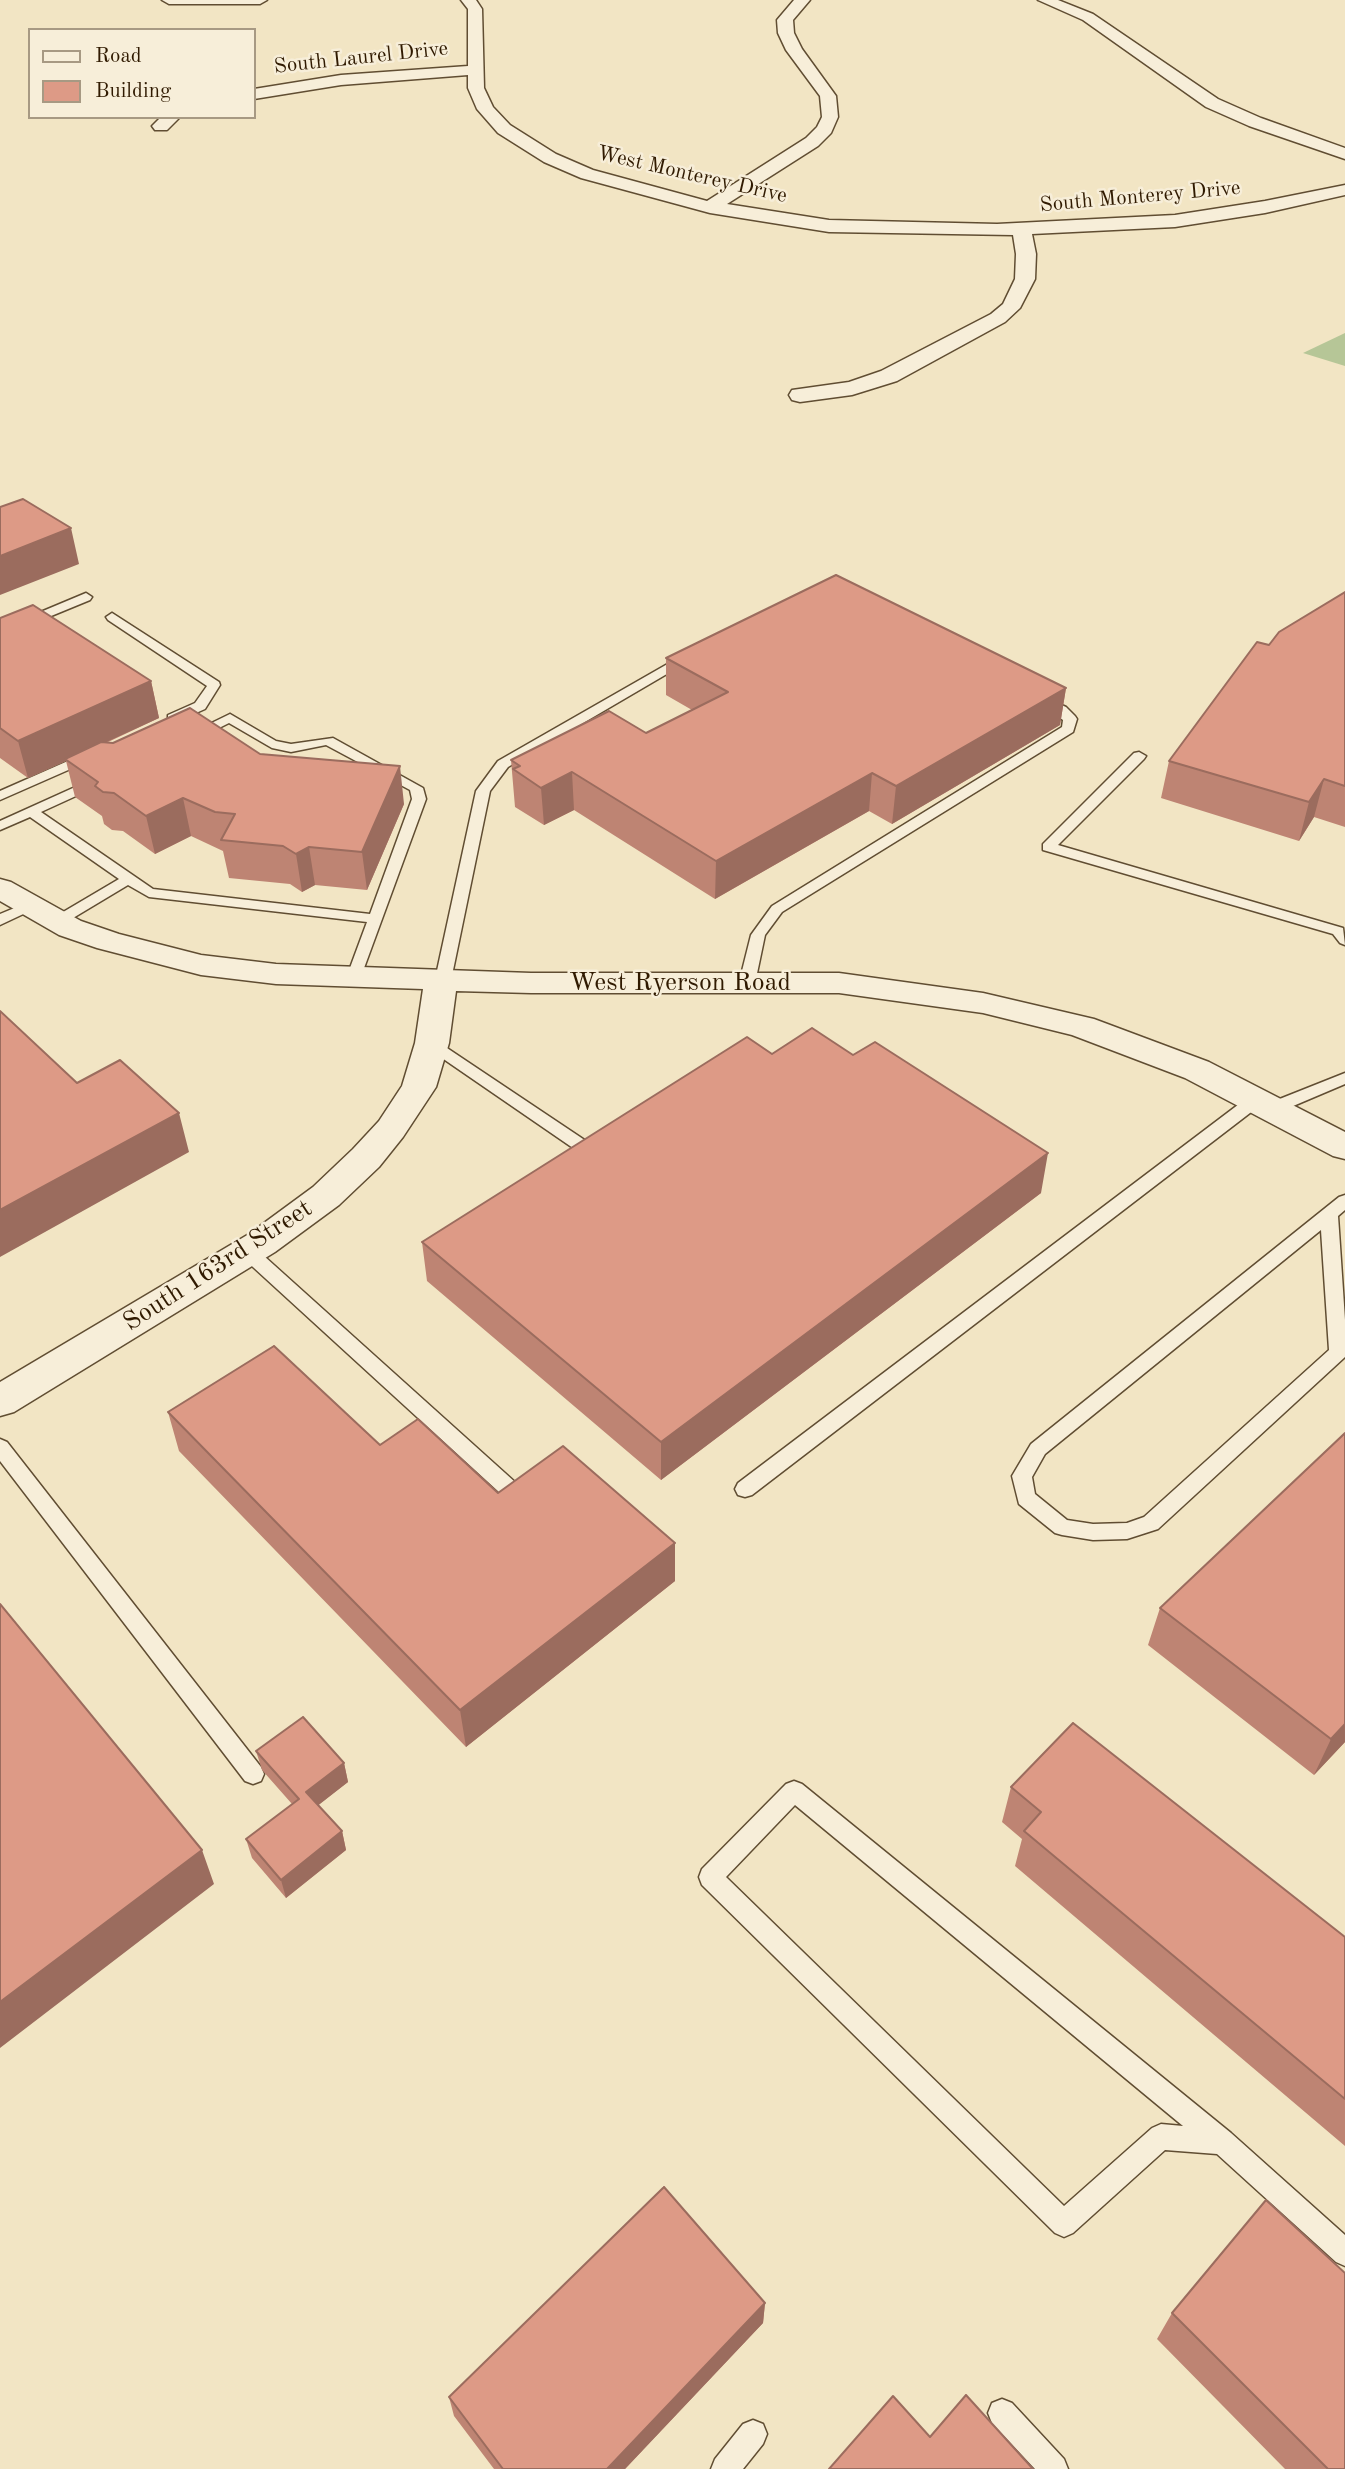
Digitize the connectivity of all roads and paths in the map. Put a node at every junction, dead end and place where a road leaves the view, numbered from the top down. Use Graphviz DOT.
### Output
graph roads {
  1 [pos="169,0"];
  2 [pos="260,0"];
  3 [pos="468,0"];
  4 [pos="803,0"];
  5 [pos="1045,0"];
  6 [pos="192,1"];
  7 [pos="474,70"];
  8 [pos="256,94"];
  9 [pos="1345,154"];
  10 [pos="1345,190"];
  11 [pos="710,207"];
  12 [pos="1022,230"];
  13 [pos="800,395"];
  14 [pos="86,597"];
  15 [pos="112,617"];
  16 [pos="0,634"];
  17 [pos="693,653"];
  18 [pos="1025,692"];
  19 [pos="162,723"];
  20 [pos="180,742"];
  21 [pos="100,751"];
  22 [pos="1139,756"];
  23 [pos="106,777"];
  24 [pos="0,796"];
  25 [pos="31,812"];
  26 [pos="0,826"];
  27 [pos="129,878"];
  28 [pos="0,888"];
  29 [pos="29,906"];
  30 [pos="376,919"];
  31 [pos="0,920"];
  32 [pos="58,921"];
  33 [pos="1345,940"];
  34 [pos="355,976"];
  35 [pos="443,980"];
  36 [pos="747,983"];
  37 [pos="432,1043"];
  38 [pos="1345,1078"];
  39 [pos="1265,1103"];
  40 [pos="1345,1147"];
  41 [pos="595,1155"];
  42 [pos="1345,1201"];
  43 [pos="1329,1214"];
  44 [pos="247,1252"];
  45 [pos="0,1401"];
  46 [pos="0,1447"];
  47 [pos="745,1489"];
  48 [pos="518,1497"];
  49 [pos="253,1773"];
  50 [pos="1223,2142"];
  51 [pos="1345,2253"];
  52 [pos="1002,2413"];
  53 [pos="754,2434"];
  54 [pos="724,2469"];
  55 [pos="1054,2469"];
  1 -- 6 [label="street"];
  2 -- 6 [label="street"];
  3 -- 7 [label="street, West Monterey Drive"];
  4 -- 11 [label="street"];
  5 -- 9 [label="street"];
  7 -- 8 [label="street, South Laurel Drive"];
  7 -- 11 [label="street, West Monterey Drive"];
  10 -- 12 [label="street, South Monterey Drive"];
  11 -- 12 [label="street, West Monterey Drive"];
  12 -- 13 [label="street"];
  14 -- 16 [label="lane"];
  15 -- 19 [label="lane"];
  17 -- 35 [label="lane"];
  18 -- 36 [label="lane"];
  20 -- 30 [label="lane"];
  21 -- 24 [label="lane"];
  22 -- 33 [label="lane"];
  23 -- 25 [label="lane"];
  25 -- 26 [label="lane"];
  25 -- 27 [label="lane"];
  27 -- 30 [label="lane"];
  27 -- 32 [label="lane"];
  28 -- 29 [label="street, West Ryerson Road"];
  29 -- 31 [label="lane"];
  29 -- 32 [label="street, West Ryerson Road"];
  30 -- 34 [label="lane"];
  32 -- 34 [label="street, West Ryerson Road"];
  34 -- 35 [label="street, West Ryerson Road"];
  35 -- 36 [label="street, West Ryerson Road"];
  35 -- 37 [label="street, South 163rd Street"];
  36 -- 39 [label="street, West Ryerson Road"];
  37 -- 41 [label="lane"];
  37 -- 44 [label="street, South 163rd Street"];
  38 -- 39 [label="lane"];
  39 -- 40 [label="street, West Ryerson Road"];
  39 -- 47 [label="lane"];
  42 -- 43 [label="lane"];
  43 -- 43 [label="lane"];
  44 -- 45 [label="street, South 163rd Street"];
  44 -- 48 [label="lane"];
  46 -- 49 [label="lane"];
  50 -- 50 [label="lane"];
  50 -- 51 [label="lane"];
  52 -- 55 [label="lane"];
  53 -- 54 [label="lane"];
}
